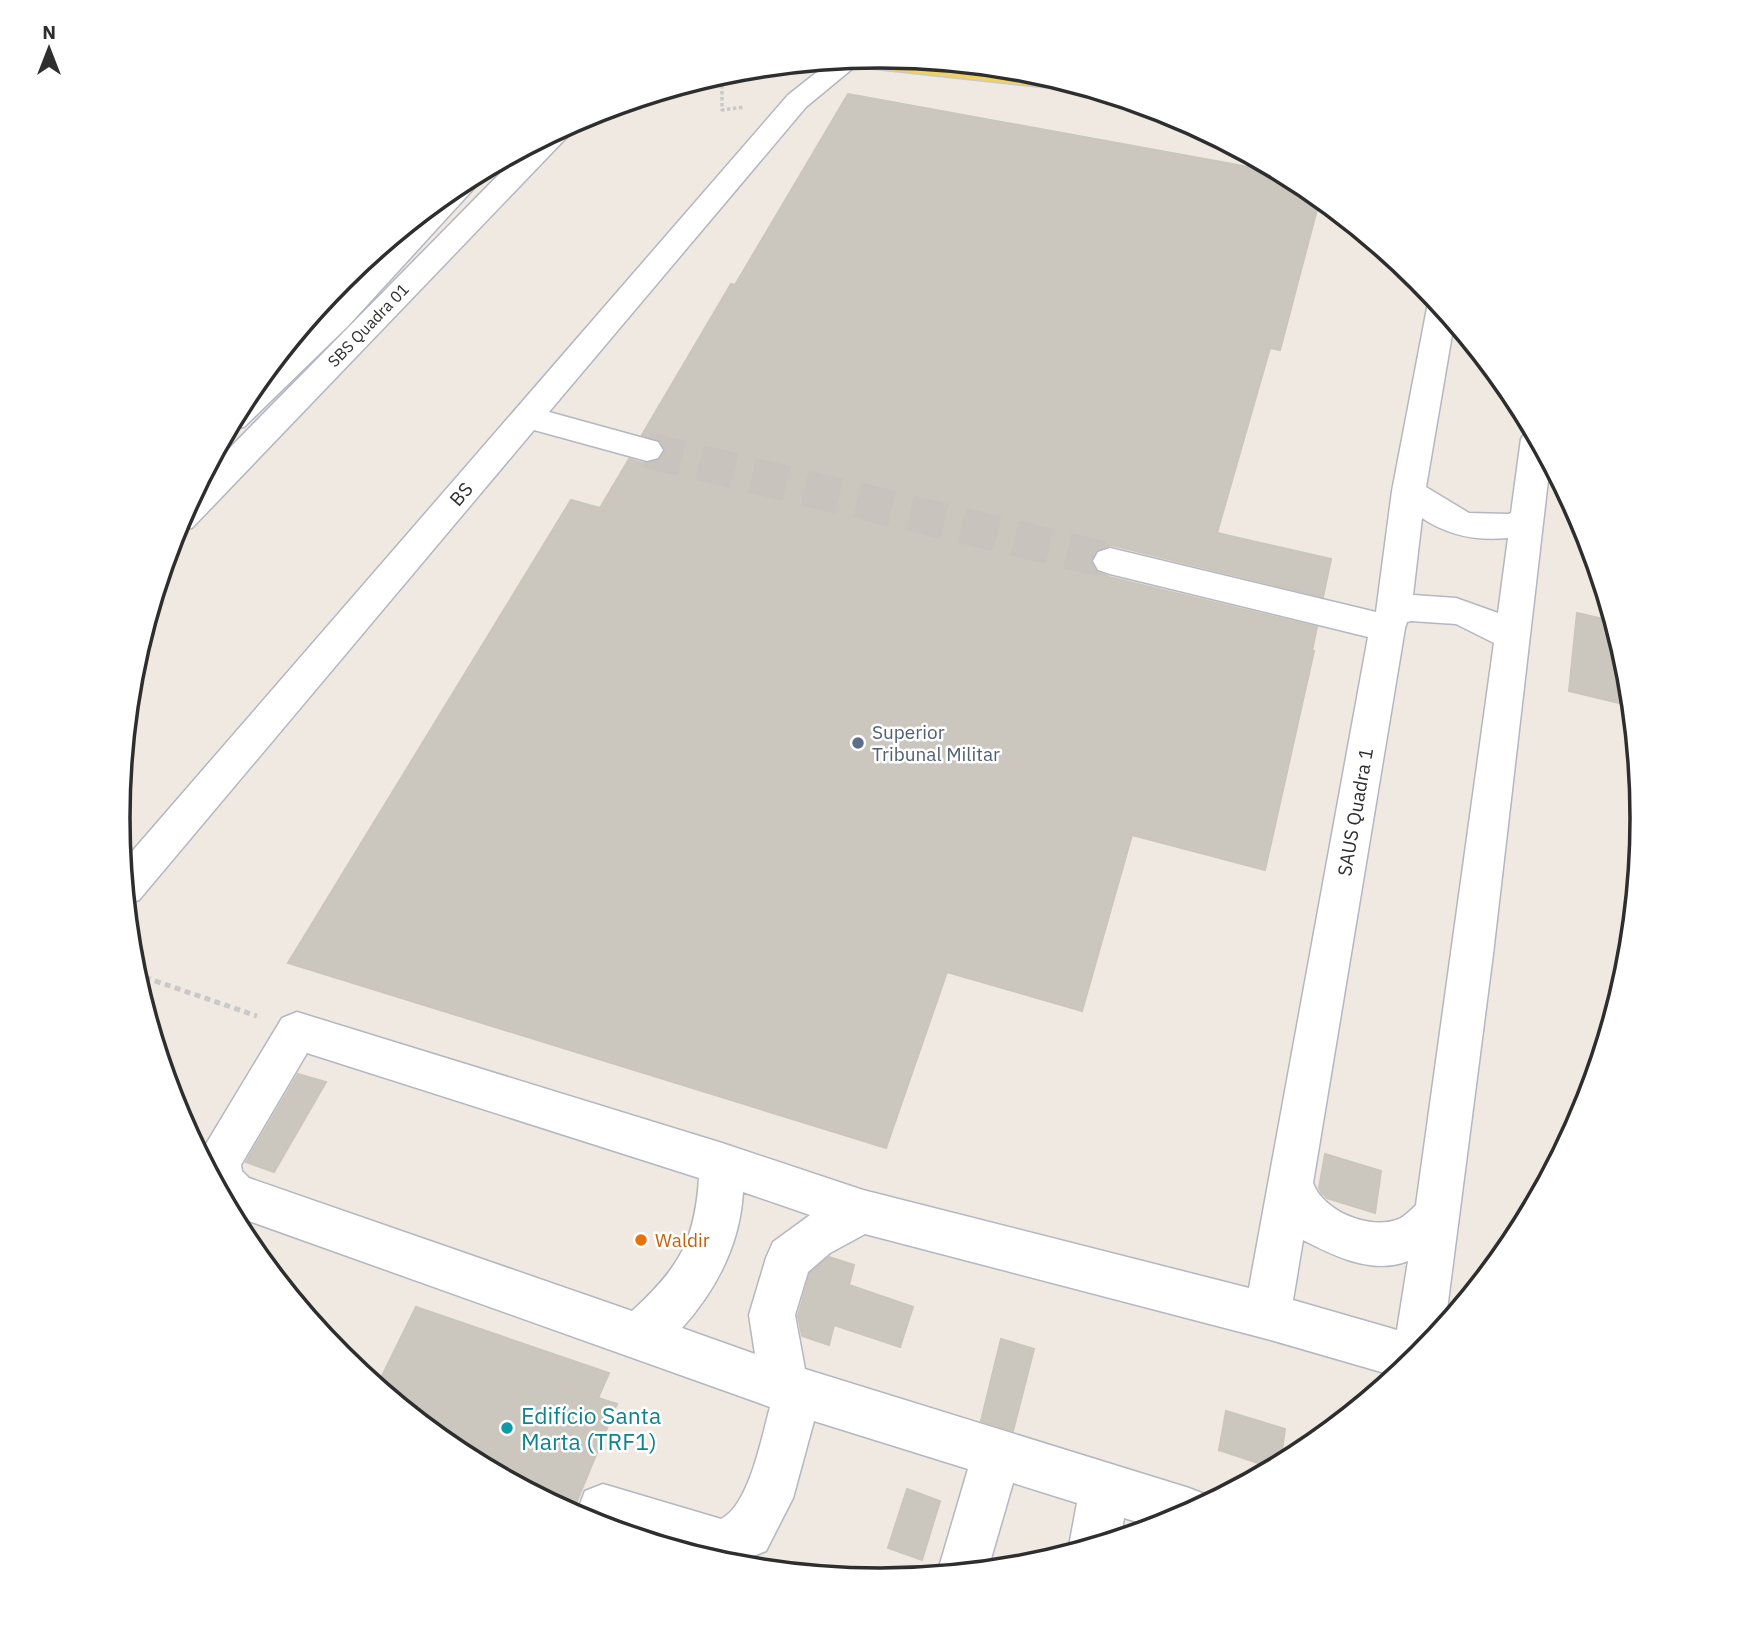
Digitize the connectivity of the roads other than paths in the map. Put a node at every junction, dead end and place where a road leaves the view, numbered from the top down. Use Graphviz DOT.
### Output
graph roads {
  1 [pos="847,69"];
  2 [pos="806,73"];
  3 [pos="797,101"];
  4 [pos="536,152"];
  5 [pos="430,218"];
  6 [pos="1440,320"];
  7 [pos="269,385"];
  8 [pos="527,417"];
  9 [pos="647,450"];
  10 [pos="1535,455"];
  11 [pos="1409,491"];
  12 [pos="204,494"];
  13 [pos="1527,523"];
  14 [pos="1110,561"];
  15 [pos="1391,619"];
  16 [pos="1514,638"];
  17 [pos="133,878"];
  18 [pos="722,1164"];
  19 [pos="220,1172"];
  20 [pos="1290,1182"];
  21 [pos="229,1189"];
  22 [pos="863,1212"];
  23 [pos="1434,1218"];
  24 [pos="1267,1316"];
  25 [pos="641,1335"];
  26 [pos="1419,1338"];
  27 [pos="1403,1354"];
  28 [pos="791,1390"];
  29 [pos="997,1453"];
  30 [pos="1105,1487"];
  31 [pos="1173,1508"];
  32 [pos="603,1509"];
  33 [pos="1096,1536"];
  34 [pos="965,1562"];
  1 -- 3 [label="street, BS"];
  2 -- 3 [label="street, BS"];
  3 -- 8 [label="street, BS"];
  4 -- 12 [label="street, SBS Quadra 01"];
  5 -- 7 [label="street, SBS Quadra 01"];
  6 -- 11 [label="street, SAUS Quadra 1"];
  8 -- 9 [label="street"];
  8 -- 17 [label="street, BS"];
  10 -- 13 [label="street"];
  11 -- 13 [label="street"];
  11 -- 15 [label="street, SAUS Quadra 1"];
  13 -- 16 [label="street"];
  14 -- 15 [label="street"];
  15 -- 16 [label="street"];
  15 -- 20 [label="street, SAUS Quadra 1"];
  16 -- 23 [label="street"];
  18 -- 19 [label="street"];
  18 -- 22 [label="street"];
  18 -- 25 [label="street"];
  20 -- 23 [label="street"];
  20 -- 24 [label="street, SAUS Quadra 1"];
  21 -- 25 [label="street"];
  22 -- 24 [label="street"];
  22 -- 28 [label="street"];
  23 -- 26 [label="street"];
  24 -- 27 [label="street"];
  25 -- 28 [label="street"];
  28 -- 29 [label="street"];
  28 -- 32 [label="street"];
  29 -- 30 [label="street"];
  29 -- 34 [label="street"];
  30 -- 31 [label="street"];
  30 -- 33 [label="street"];
}
